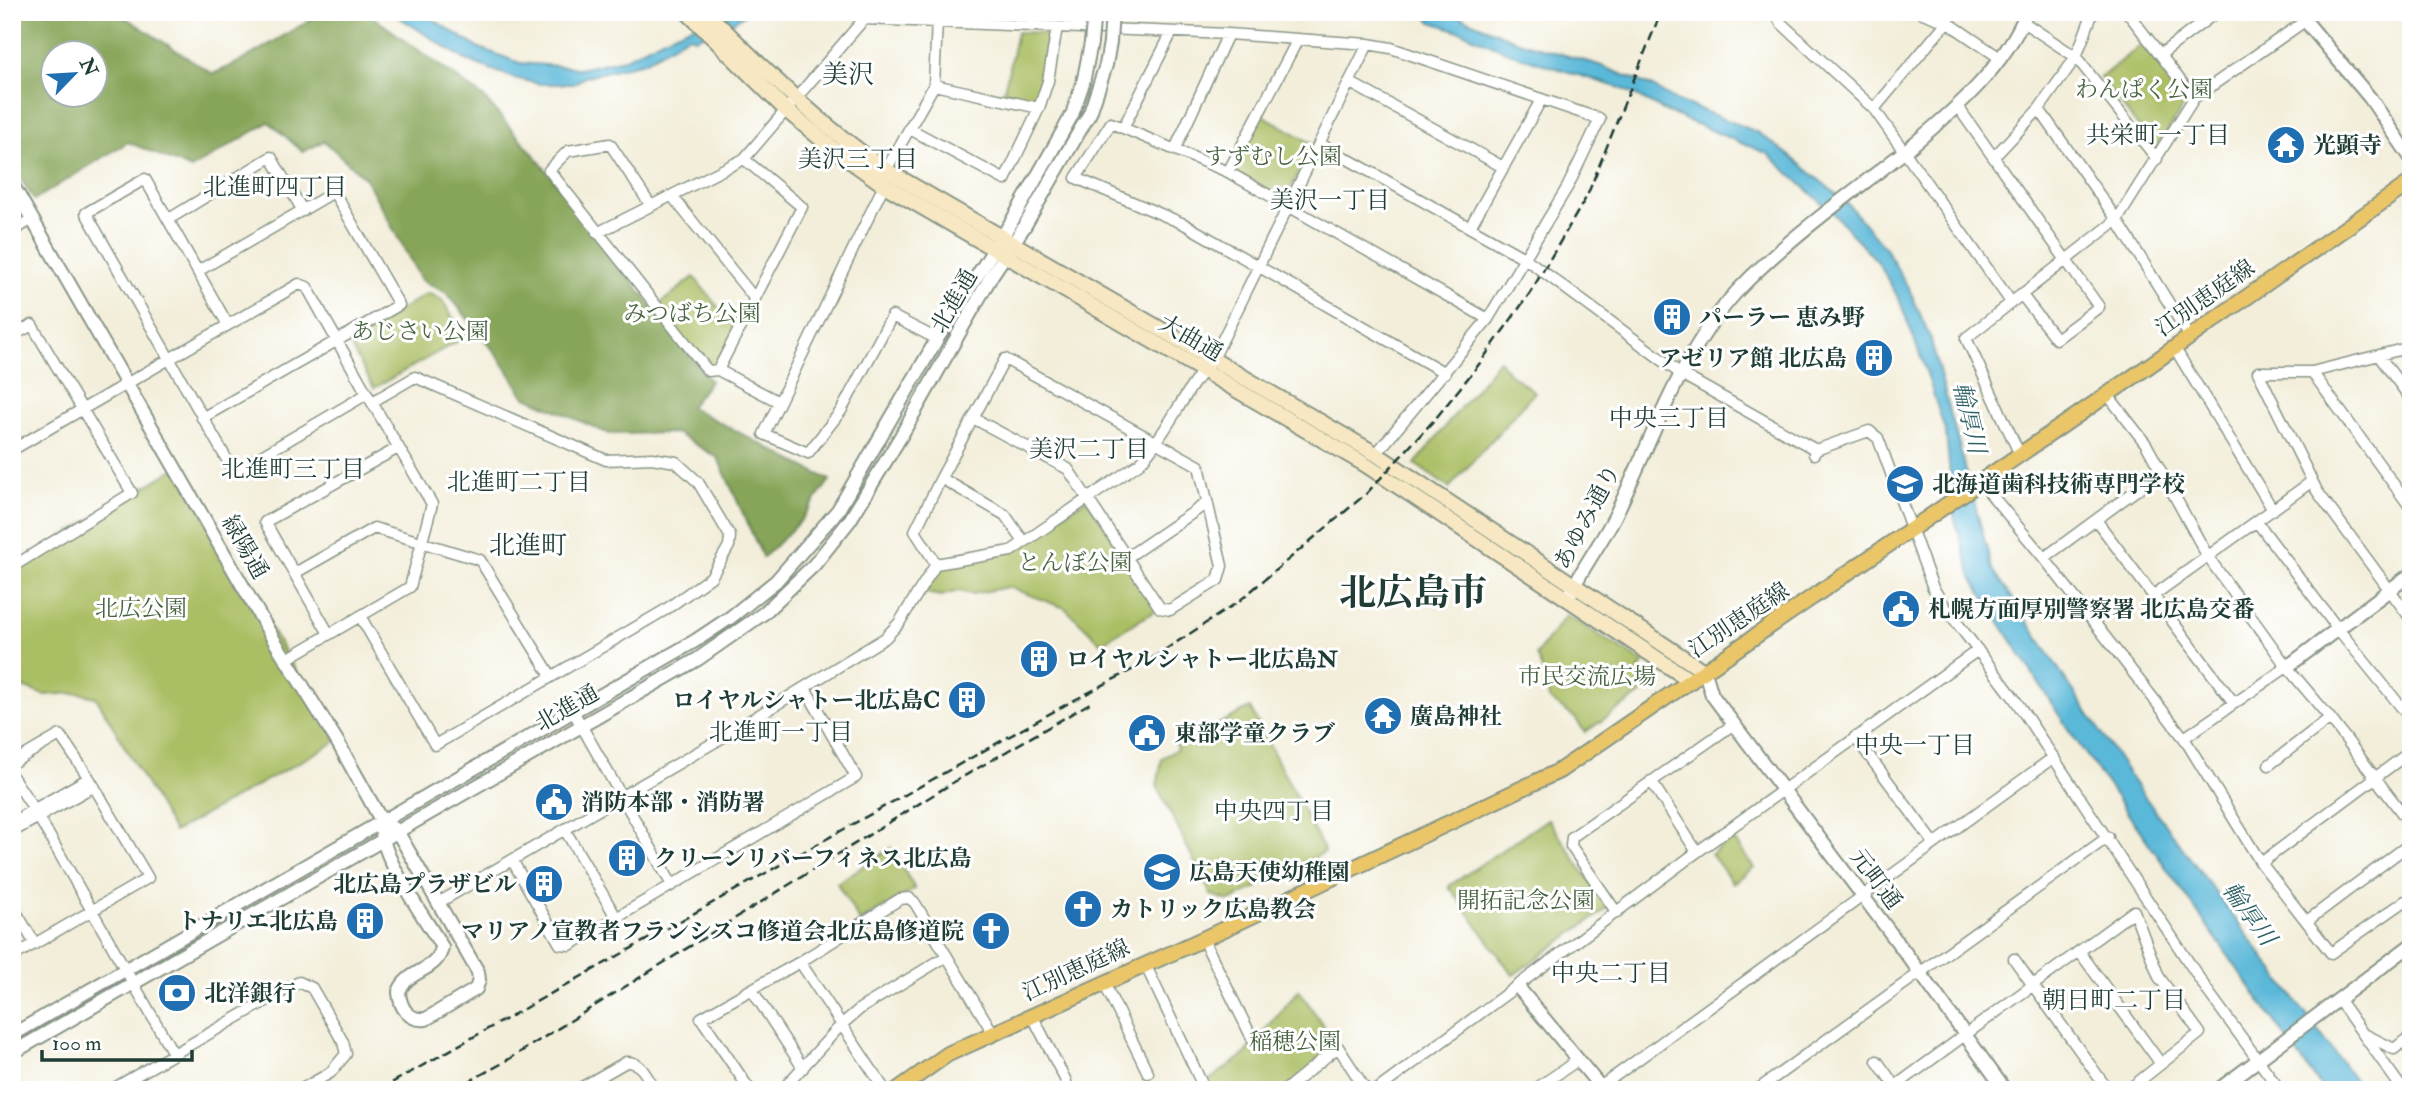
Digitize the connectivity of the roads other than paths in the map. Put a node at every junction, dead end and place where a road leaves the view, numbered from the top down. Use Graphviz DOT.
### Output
graph roads {
  1 [pos="687,12"];
  2 [pos="706,12"];
  3 [pos="1094,12"];
  4 [pos="1112,12"];
  5 [pos="1774,12"];
  6 [pos="1920,12"];
  7 [pos="1952,12"];
  8 [pos="2093,12"];
  9 [pos="2127,12"];
  10 [pos="2212,12"];
  11 [pos="2025,17"];
  12 [pos="2301,17"];
  13 [pos="937,21"];
  14 [pos="1947,22"];
  15 [pos="1058,27"];
  16 [pos="1172,33"];
  17 [pos="1228,34"];
  18 [pos="1298,39"];
  19 [pos="1368,44"];
  20 [pos="736,52"];
  21 [pos="2161,54"];
  22 [pos="2076,57"];
  23 [pos="2000,58"];
  24 [pos="1349,82"];
  25 [pos="934,85"];
  26 [pos="2194,98"];
  27 [pos="1541,100"];
  28 [pos="790,104"];
  29 [pos="1958,107"];
  30 [pos="1039,108"];
  31 [pos="1874,109"];
  32 [pos="2039,109"];
  33 [pos="909,128"];
  34 [pos="1123,128"];
  35 [pos="1318,143"];
  36 [pos="1175,149"];
  37 [pos="1905,151"];
  38 [pos="1994,157"];
  39 [pos="2411,158"];
  40 [pos="744,159"];
  41 [pos="2157,159"];
  42 [pos="1503,167"];
  43 [pos="886,170"];
  44 [pos="1227,172"];
  45 [pos="2411,182"];
  46 [pos="12,184"];
  47 [pos="884,185"];
  48 [pos="672,196"];
  49 [pos="651,206"];
  50 [pos="1288,206"];
  51 [pos="303,211"];
  52 [pos="33,219"];
  53 [pos="169,219"];
  54 [pos="2117,220"];
  55 [pos="1469,227"];
  56 [pos="12,231"];
  57 [pos="597,233"];
  58 [pos="1003,247"];
  59 [pos="2067,258"];
  60 [pos="1526,259"];
  61 [pos="1259,265"];
  62 [pos="198,271"];
  63 [pos="2021,294"];
  64 [pos="755,299"];
  65 [pos="2011,302"];
  66 [pos="1488,319"];
  67 [pos="228,325"];
  68 [pos="12,336"];
  69 [pos="2190,337"];
  70 [pos="337,339"];
  71 [pos="937,339"];
  72 [pos="2174,347"];
  73 [pos="2411,347"];
  74 [pos="2379,356"];
  75 [pos="1213,359"];
  76 [pos="169,360"];
  77 [pos="718,370"];
  78 [pos="1202,370"];
  79 [pos="2312,372"];
  80 [pos="1445,373"];
  81 [pos="1681,374"];
  82 [pos="127,384"];
  83 [pos="2107,394"];
  84 [pos="370,398"];
  85 [pos="2411,400"];
  86 [pos="779,402"];
  87 [pos="82,410"];
  88 [pos="202,418"];
  89 [pos="973,418"];
  90 [pos="1158,444"];
  91 [pos="398,448"];
  92 [pos="12,450"];
  93 [pos="1376,454"];
  94 [pos="2020,455"];
  95 [pos="2161,472"];
  96 [pos="1989,476"];
  97 [pos="941,478"];
  98 [pos="2311,482"];
  99 [pos="1086,499"];
  100 [pos="1207,503"];
  101 [pos="2411,508"];
  102 [pos="2273,510"];
  103 [pos="2096,520"];
  104 [pos="2257,522"];
  105 [pos="1912,529"];
  106 [pos="422,542"];
  107 [pos="1024,542"];
  108 [pos="2208,557"];
  109 [pos="1126,558"];
  110 [pos="2044,558"];
  111 [pos="936,564"];
  112 [pos="12,567"];
  113 [pos="295,573"];
  114 [pos="2411,574"];
  115 [pos="2389,590"];
  116 [pos="1571,592"];
  117 [pos="2154,594"];
  118 [pos="360,616"];
  119 [pos="2411,619"];
  120 [pos="2338,629"];
  121 [pos="329,635"];
  122 [pos="1978,650"];
  123 [pos="287,659"];
  124 [pos="2287,667"];
  125 [pos="1705,672"];
  126 [pos="551,676"];
  127 [pos="1691,681"];
  128 [pos="805,688"];
  129 [pos="1712,695"];
  130 [pos="2234,703"];
  131 [pos="573,711"];
  132 [pos="2330,718"];
  133 [pos="2411,719"];
  134 [pos="580,724"];
  135 [pos="1734,724"];
  136 [pos="1855,737"];
  137 [pos="2184,738"];
  138 [pos="2411,751"];
  139 [pos="2054,757"];
  140 [pos="12,762"];
  141 [pos="2269,765"];
  142 [pos="12,776"];
  143 [pos="2375,777"];
  144 [pos="1651,781"];
  145 [pos="91,782"];
  146 [pos="1784,791"];
  147 [pos="622,796"];
  148 [pos="36,813"];
  149 [pos="382,820"];
  150 [pos="12,822"];
  151 [pos="2411,825"];
  152 [pos="565,830"];
  153 [pos="397,831"];
  154 [pos="12,832"];
  155 [pos="2108,837"];
  156 [pos="382,839"];
  157 [pos="1934,842"];
  158 [pos="2411,843"];
  159 [pos="1697,852"];
  160 [pos="512,860"];
  161 [pos="2261,863"];
  162 [pos="672,885"];
  163 [pos="1863,896"];
  164 [pos="2405,901"];
  165 [pos="438,903"];
  166 [pos="12,905"];
  167 [pos="92,911"];
  168 [pos="1617,913"];
  169 [pos="616,917"];
  170 [pos="2307,922"];
  171 [pos="1203,939"];
  172 [pos="35,944"];
  173 [pos="2411,944"];
  174 [pos="2079,951"];
  175 [pos="947,956"];
  176 [pos="12,957"];
  177 [pos="2014,959"];
  178 [pos="800,962"];
  179 [pos="1145,964"];
  180 [pos="125,970"];
  181 [pos="1919,971"];
  182 [pos="1104,983"];
  183 [pos="133,984"];
  184 [pos="2033,986"];
  185 [pos="1518,987"];
  186 [pos="751,990"];
  187 [pos="2336,1000"];
  188 [pos="1032,1015"];
  189 [pos="841,1025"];
  190 [pos="993,1033"];
  191 [pos="12,1035"];
  192 [pos="1966,1035"];
  193 [pos="2366,1035"];
  194 [pos="2411,1036"];
  195 [pos="1254,1042"];
  196 [pos="12,1053"];
  197 [pos="173,1053"];
  198 [pos="2258,1059"];
  199 [pos="1578,1060"];
  200 [pos="1877,1061"];
  201 [pos="2161,1064"];
  202 [pos="803,1068"];
  203 [pos="1148,1073"];
  204 [pos="1066,1081"];
  205 [pos="1203,1086"];
  206 [pos="584,1088"];
  207 [pos="1601,1088"];
  208 [pos="1894,1089"];
  209 [pos="2404,1089"];
  210 [pos="111,1090"];
  211 [pos="300,1090"];
  212 [pos="655,1090"];
  213 [pos="750,1090"];
  214 [pos="782,1090"];
  215 [pos="885,1090"];
  216 [pos="897,1090"];
  217 [pos="1285,1090"];
  218 [pos="1366,1090"];
  219 [pos="1377,1090"];
  220 [pos="1534,1090"];
  221 [pos="1757,1090"];
  222 [pos="2005,1090"];
  223 [pos="2108,1090"];
  224 [pos="2129,1090"];
  225 [pos="2218,1090"];
  226 [pos="2280,1090"];
  1 -- 20 [label="main road, 大曲通"];
  2 -- 20 [label="main road, 大曲通"];
  3 -- 58 [label="street, bridge"];
  4 -- 58 [label="street, bridge"];
  5 -- 31 [label="street"];
  6 -- 14 [label="street"];
  7 -- 14 [label="street"];
  8 -- 22 [label="street"];
  9 -- 21 [label="street"];
  10 -- 21 [label="street"];
  11 -- 22 [label="street"];
  11 -- 23 [label="street"];
  12 -- 26 [label="street"];
  12 -- 39 [label="street"];
  13 -- 15 [label="street"];
  13 -- 25 [label="street"];
  13 -- 28 [label="street"];
  14 -- 23 [label="street"];
  14 -- 31 [label="street"];
  15 -- 16 [label="street"];
  15 -- 30 [label="street"];
  16 -- 17 [label="street"];
  16 -- 34 [label="street"];
  17 -- 18 [label="street"];
  17 -- 36 [label="street"];
  18 -- 19 [label="street"];
  18 -- 44 [label="street"];
  19 -- 24 [label="street"];
  19 -- 27 [label="street"];
  20 -- 28 [label="main road, 大曲通"];
  21 -- 26 [label="street"];
  22 -- 32 [label="street"];
  22 -- 41 [label="street"];
  23 -- 29 [label="street"];
  24 -- 35 [label="street"];
  24 -- 42 [label="street"];
  25 -- 30 [label="street"];
  25 -- 33 [label="street"];
  26 -- 41 [label="street"];
  27 -- 42 [label="street"];
  27 -- 60 [label="street"];
  28 -- 40 [label="street"];
  28 -- 43 [label="main road, 大曲通"];
  28 -- 47 [label="main road, 大曲通"];
  29 -- 37 [label="street"];
  29 -- 38 [label="street"];
  30 -- 33 [label="street"];
  31 -- 37 [label="street"];
  32 -- 38 [label="street"];
  32 -- 54 [label="street"];
  33 -- 43 [label="street"];
  34 -- 36 [label="street"];
  34 -- 61 [label="street"];
  35 -- 50 [label="street"];
  35 -- 55 [label="street"];
  36 -- 44 [label="street"];
  37 -- 65 [label="street"];
  37 -- 81 [label="street, あゆみ通り"];
  38 -- 59 [label="street"];
  40 -- 48 [label="street"];
  40 -- 64 [label="street"];
  41 -- 54 [label="street"];
  42 -- 55 [label="street"];
  43 -- 47 [label="street"];
  43 -- 58 [label="main road, 大曲通"];
  44 -- 50 [label="street"];
  45 -- 69 [label="main road, 江別恵庭線"];
  46 -- 52 [label="street, 緑陽通"];
  47 -- 58 [label="main road, 大曲通"];
  47 -- 86 [label="street"];
  48 -- 49 [label="street"];
  48 -- 64 [label="street"];
  49 -- 57 [label="street"];
  49 -- 57 [label="street"];
  50 -- 61 [label="street"];
  50 -- 66 [label="street"];
  51 -- 53 [label="street"];
  51 -- 62 [label="street"];
  51 -- 70 [label="street"];
  52 -- 56 [label="street"];
  52 -- 82 [label="street, 緑陽通"];
  53 -- 62 [label="street"];
  53 -- 76 [label="street"];
  54 -- 59 [label="street"];
  54 -- 69 [label="street"];
  55 -- 60 [label="street"];
  57 -- 77 [label="street"];
  58 -- 71 [label="street, 北進通"];
  58 -- 75 [label="main road, 大曲通"];
  58 -- 78 [label="main road, 大曲通"];
  58 -- 134 [label="street, 北進通"];
  59 -- 63 [label="street"];
  59 -- 63 [label="street"];
  60 -- 66 [label="street"];
  60 -- 81 [label="street"];
  61 -- 75 [label="street"];
  61 -- 80 [label="street"];
  62 -- 67 [label="street"];
  63 -- 65 [label="street"];
  64 -- 77 [label="street"];
  65 -- 94 [label="street"];
  66 -- 80 [label="street"];
  67 -- 70 [label="street"];
  67 -- 76 [label="street"];
  68 -- 87 [label="street"];
  69 -- 72 [label="main road, 江別恵庭線"];
  70 -- 84 [label="street"];
  70 -- 88 [label="street"];
  71 -- 86 [label="street"];
  71 -- 131 [label="street, 北進通"];
  72 -- 83 [label="main road, 江別恵庭線"];
  72 -- 102 [label="street"];
  73 -- 74 [label="street"];
  74 -- 79 [label="street"];
  74 -- 85 [label="street"];
  75 -- 78 [label="street"];
  75 -- 93 [label="main road, 大曲通"];
  76 -- 82 [label="street"];
  76 -- 88 [label="street"];
  77 -- 86 [label="street"];
  78 -- 90 [label="street"];
  78 -- 116 [label="main road, 大曲通"];
  79 -- 98 [label="street"];
  79 -- 101 [label="street"];
  80 -- 93 [label="street"];
  81 -- 105 [label="street"];
  81 -- 116 [label="street, あゆみ通り"];
  82 -- 87 [label="street"];
  82 -- 123 [label="street, 緑陽通"];
  83 -- 94 [label="main road, 江別恵庭線"];
  83 -- 95 [label="street"];
  84 -- 88 [label="street"];
  84 -- 91 [label="street"];
  84 -- 126 [label="street"];
  87 -- 92 [label="street"];
  87 -- 112 [label="street"];
  89 -- 90 [label="street"];
  89 -- 97 [label="street"];
  89 -- 99 [label="street"];
  90 -- 99 [label="street"];
  90 -- 100 [label="street"];
  91 -- 106 [label="street"];
  91 -- 113 [label="street"];
  93 -- 116 [label="main road, 大曲通"];
  94 -- 96 [label="main road, 江別恵庭線"];
  95 -- 103 [label="street"];
  95 -- 108 [label="street"];
  96 -- 105 [label="main road, 江別恵庭線"];
  96 -- 110 [label="street"];
  97 -- 107 [label="street"];
  97 -- 111 [label="street"];
  98 -- 102 [label="street"];
  98 -- 115 [label="street"];
  99 -- 107 [label="street"];
  99 -- 109 [label="street"];
  100 -- 109 [label="street"];
  100 -- 109 [label="street"];
  102 -- 104 [label="street"];
  103 -- 110 [label="street"];
  103 -- 117 [label="street"];
  104 -- 108 [label="street"];
  104 -- 120 [label="street"];
  105 -- 122 [label="street"];
  105 -- 125 [label="main road, 江別恵庭線"];
  106 -- 113 [label="street"];
  106 -- 118 [label="street"];
  106 -- 126 [label="street"];
  107 -- 111 [label="street"];
  108 -- 117 [label="street"];
  108 -- 124 [label="street"];
  110 -- 137 [label="street"];
  111 -- 128 [label="street"];
  113 -- 121 [label="street"];
  114 -- 115 [label="street"];
  115 -- 119 [label="street"];
  115 -- 120 [label="street"];
  116 -- 125 [label="main road, 大曲通"];
  116 -- 127 [label="main road, 大曲通"];
  117 -- 130 [label="street"];
  118 -- 121 [label="street"];
  118 -- 126 [label="street"];
  120 -- 124 [label="street"];
  120 -- 133 [label="street"];
  121 -- 123 [label="street"];
  122 -- 136 [label="street"];
  122 -- 139 [label="street"];
  123 -- 149 [label="street, 緑陽通"];
  124 -- 130 [label="street"];
  124 -- 132 [label="street"];
  125 -- 127 [label="main road, 江別恵庭線"];
  125 -- 129 [label="street"];
  127 -- 129 [label="street"];
  127 -- 171 [label="main road, 江別恵庭線"];
  128 -- 147 [label="street"];
  128 -- 162 [label="street"];
  129 -- 135 [label="street, 元町通"];
  130 -- 137 [label="street"];
  131 -- 134 [label="street"];
  131 -- 149 [label="street, 北進通"];
  132 -- 141 [label="street"];
  132 -- 143 [label="street"];
  134 -- 147 [label="street"];
  134 -- 153 [label="street, 北進通"];
  135 -- 144 [label="street"];
  135 -- 146 [label="street, 元町通"];
  136 -- 146 [label="street"];
  136 -- 157 [label="street"];
  137 -- 161 [label="street"];
  138 -- 143 [label="street"];
  139 -- 155 [label="street"];
  139 -- 157 [label="street"];
  140 -- 145 [label="street"];
  142 -- 148 [label="street"];
  143 -- 151 [label="street"];
  143 -- 161 [label="street"];
  144 -- 159 [label="street"];
  144 -- 168 [label="street"];
  145 -- 148 [label="street"];
  145 -- 167 [label="street"];
  146 -- 159 [label="street"];
  146 -- 163 [label="street, 元町通"];
  147 -- 152 [label="street"];
  147 -- 162 [label="street"];
  148 -- 150 [label="street"];
  148 -- 154 [label="street"];
  148 -- 167 [label="street"];
  149 -- 153 [label="street, 緑陽通"];
  149 -- 156 [label="street, 緑陽通"];
  149 -- 180 [label="street, 北進通"];
  152 -- 160 [label="street"];
  152 -- 169 [label="street"];
  153 -- 156 [label="street, 北進通"];
  153 -- 165 [label="street, 緑陽通"];
  155 -- 181 [label="street"];
  155 -- 198 [label="street"];
  156 -- 165 [label="street, 緑陽通"];
  156 -- 183 [label="street, 北進通"];
  157 -- 163 [label="street"];
  158 -- 170 [label="street"];
  159 -- 168 [label="street"];
  160 -- 165 [label="street"];
  160 -- 169 [label="street"];
  161 -- 170 [label="street"];
  162 -- 169 [label="street"];
  163 -- 181 [label="street, 元町通"];
  163 -- 207 [label="street"];
  164 -- 170 [label="street"];
  166 -- 172 [label="street"];
  167 -- 172 [label="street"];
  167 -- 180 [label="street"];
  168 -- 185 [label="street"];
  171 -- 179 [label="main road, 江別恵庭線"];
  171 -- 195 [label="street"];
  172 -- 176 [label="street"];
  173 -- 187 [label="street"];
  174 -- 184 [label="street"];
  174 -- 201 [label="street"];
  174 -- 201 [label="street"];
  175 -- 178 [label="street"];
  175 -- 189 [label="street"];
  175 -- 190 [label="street"];
  177 -- 184 [label="street"];
  178 -- 186 [label="street"];
  178 -- 189 [label="street"];
  179 -- 182 [label="main road, 江別恵庭線"];
  179 -- 205 [label="street"];
  180 -- 183 [label="street"];
  180 -- 191 [label="street, 北進通"];
  181 -- 192 [label="street, 元町通"];
  181 -- 221 [label="street"];
  182 -- 188 [label="main road, 江別恵庭線"];
  182 -- 203 [label="street"];
  183 -- 196 [label="street, 北進通"];
  183 -- 197 [label="street"];
  184 -- 192 [label="street"];
  184 -- 223 [label="street"];
  185 -- 199 [label="street"];
  185 -- 219 [label="street"];
  186 -- 202 [label="street"];
  186 -- 213 [label="street"];
  187 -- 193 [label="street"];
  187 -- 198 [label="street"];
  188 -- 190 [label="main road, 江別恵庭線"];
  188 -- 204 [label="street"];
  189 -- 202 [label="street"];
  189 -- 215 [label="street"];
  190 -- 216 [label="main road, 江別恵庭線"];
  192 -- 208 [label="street"];
  192 -- 222 [label="street, 元町通"];
  193 -- 194 [label="street"];
  193 -- 209 [label="street"];
  197 -- 210 [label="street"];
  197 -- 211 [label="street"];
  198 -- 225 [label="street"];
  198 -- 226 [label="street"];
  199 -- 207 [label="street"];
  199 -- 220 [label="street"];
  200 -- 208 [label="street"];
  201 -- 224 [label="street"];
  202 -- 214 [label="street"];
  206 -- 212 [label="street"];
  217 -- 218 [label="street"];
}
